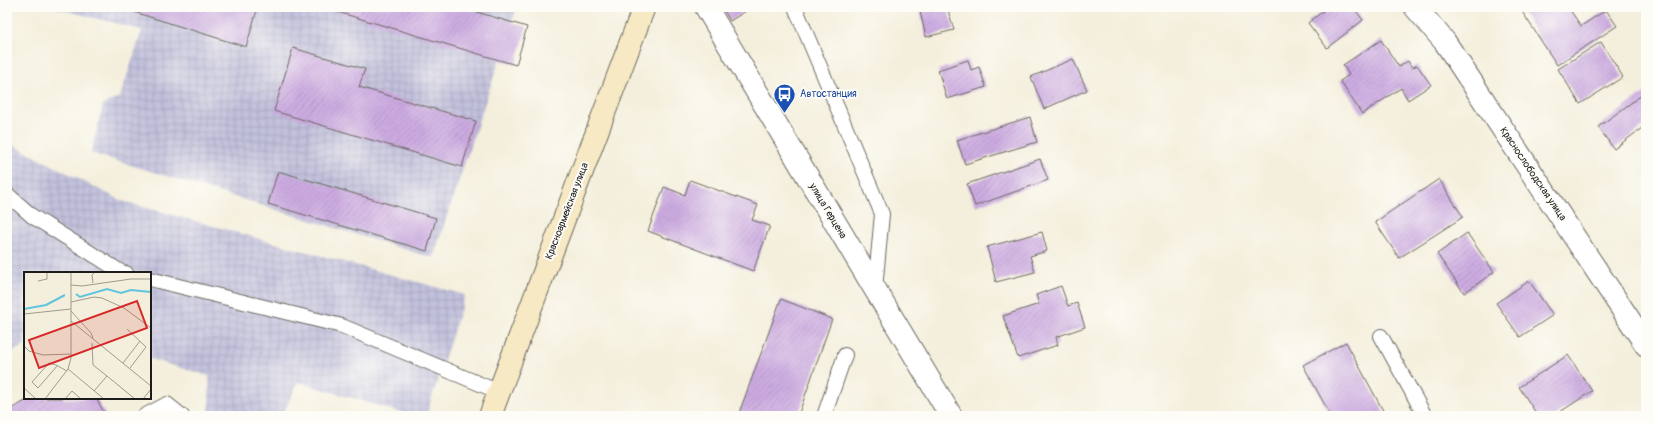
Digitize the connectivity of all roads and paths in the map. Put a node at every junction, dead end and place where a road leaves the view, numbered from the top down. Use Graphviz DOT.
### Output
graph roads {
  1 [pos="644,7"];
  2 [pos="706,7"];
  3 [pos="795,7"];
  4 [pos="1416,7"];
  5 [pos="7,194"];
  6 [pos="120,272"];
  7 [pos="151,279"];
  8 [pos="875,289"];
  9 [pos="1381,336"];
  10 [pos="1646,345"];
  11 [pos="845,355"];
  12 [pos="499,392"];
  13 [pos="144,416"];
  14 [pos="182,416"];
  15 [pos="490,416"];
  16 [pos="824,416"];
  17 [pos="951,416"];
  18 [pos="1425,416"];
  1 -- 12 [label="street, Красноармейская улица"];
  2 -- 8 [label="street, улица Герцена"];
  3 -- 8 [label="lane"];
  4 -- 10 [label="street, Краснослободская улица"];
  5 -- 6 [label="lane"];
  7 -- 12 [label="lane"];
  8 -- 17 [label="street, улица Герцена"];
  9 -- 18 [label="lane"];
  11 -- 16 [label="lane"];
  12 -- 15 [label="street, Красноармейская улица"];
  13 -- 14 [label="lane"];
}
